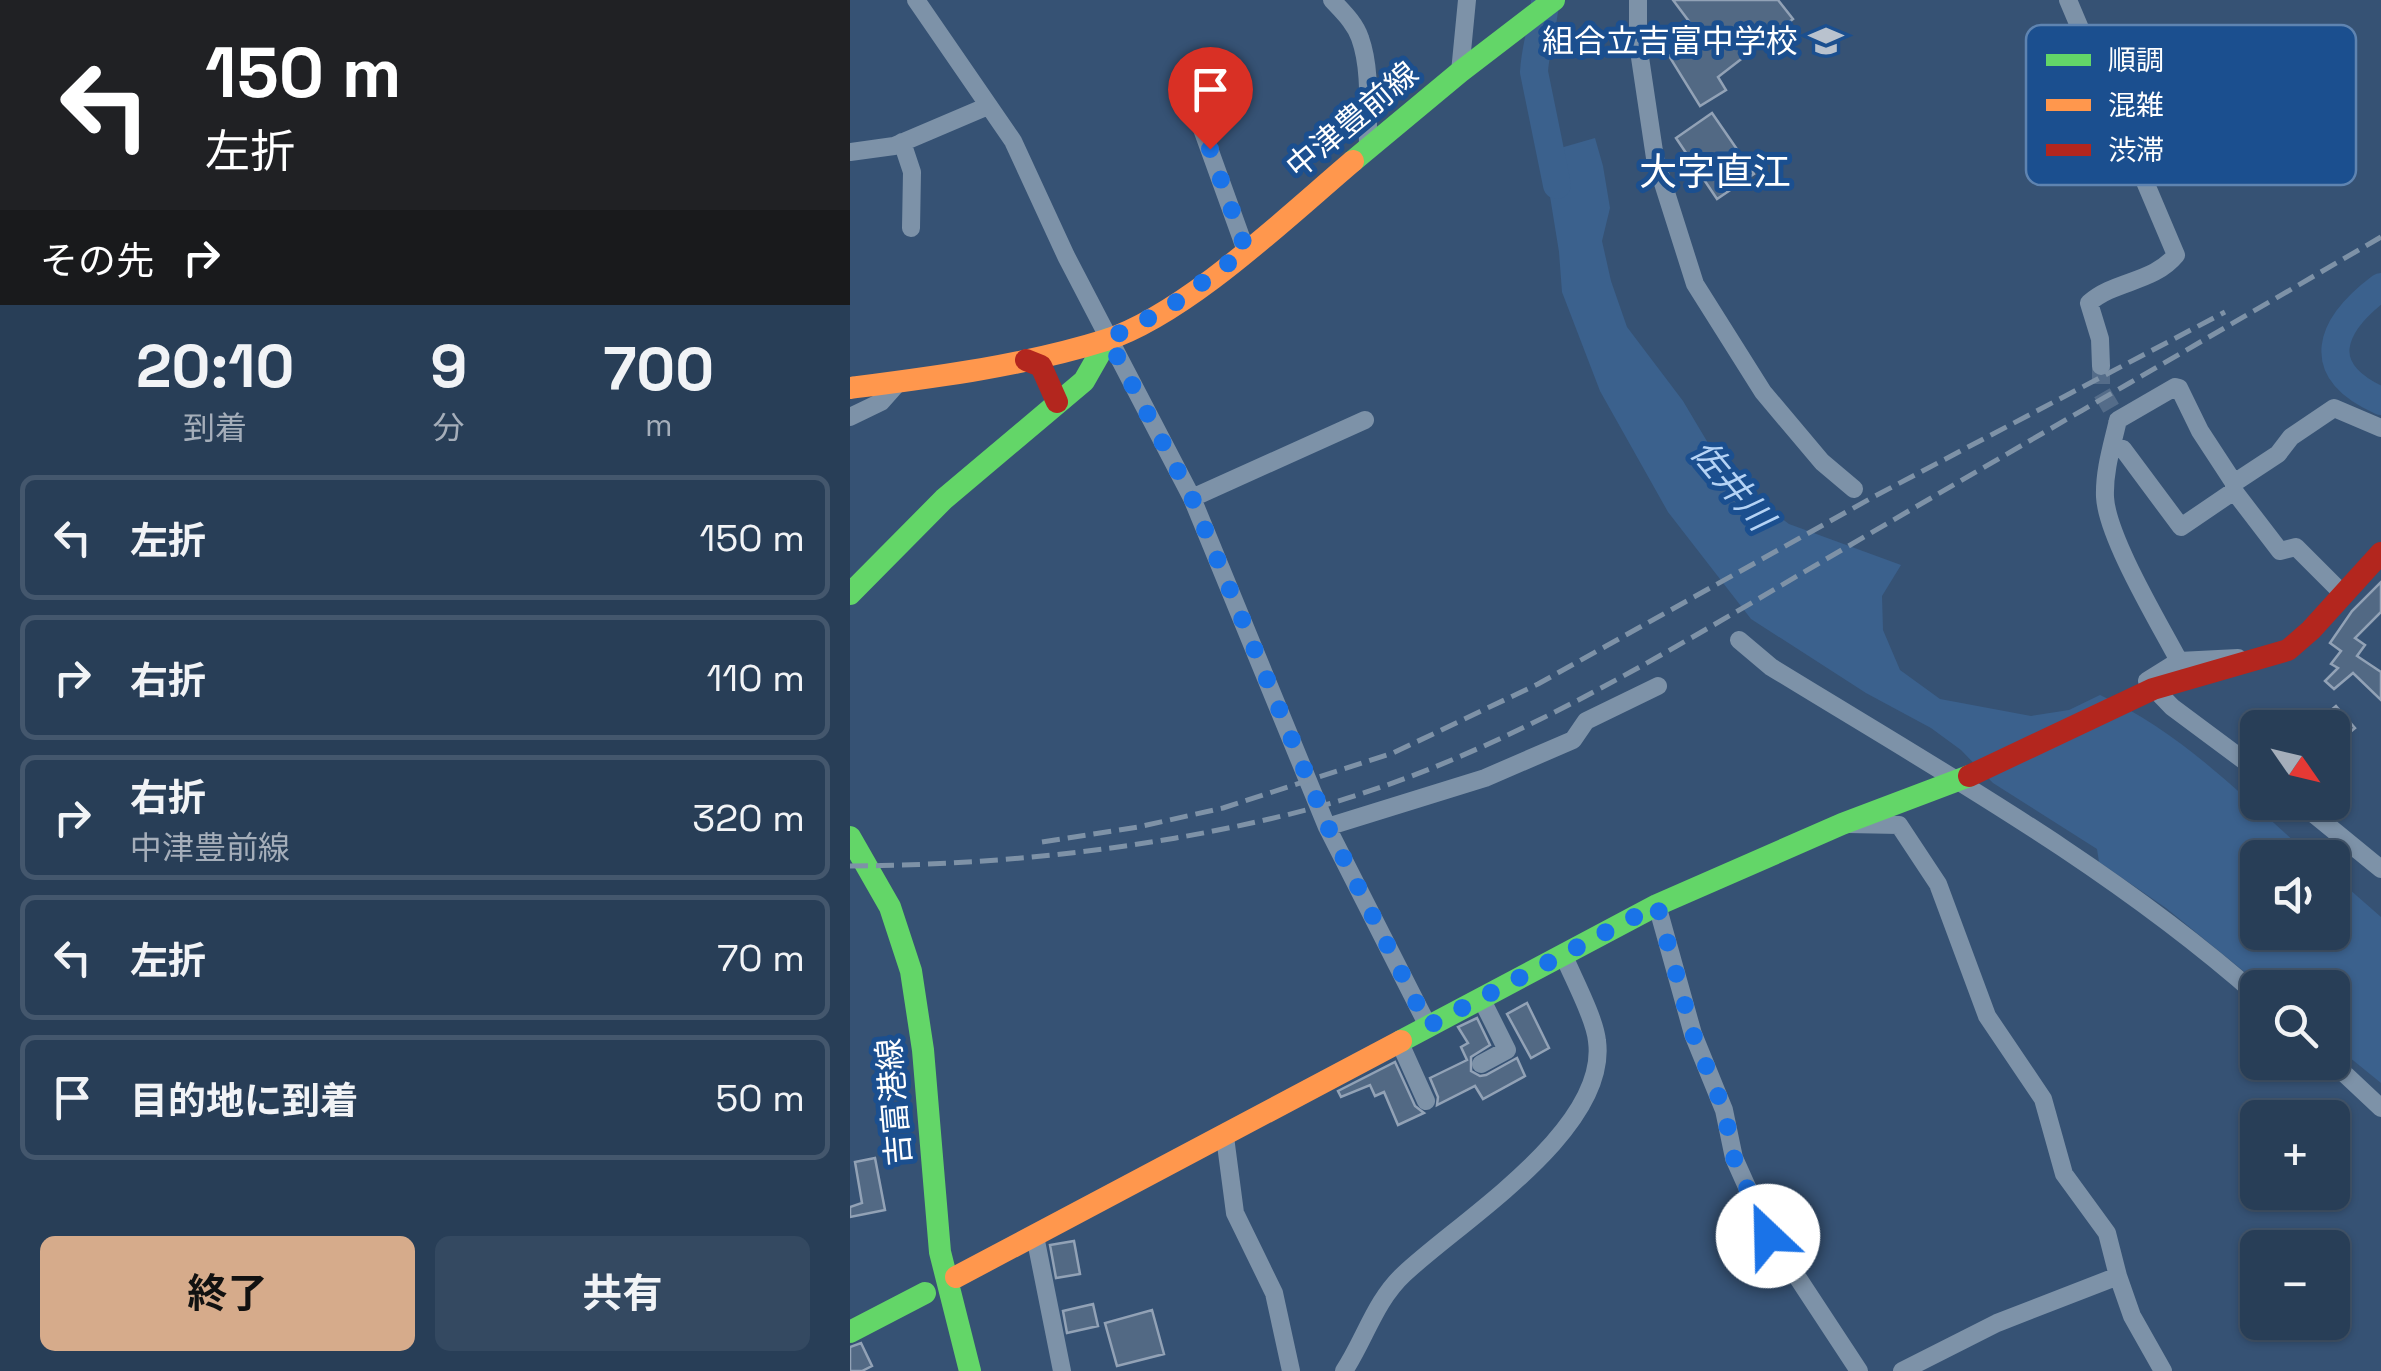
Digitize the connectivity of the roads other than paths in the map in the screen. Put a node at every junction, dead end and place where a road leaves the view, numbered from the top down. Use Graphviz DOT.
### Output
graph roads {
  1 [pos="916,0"];
  2 [pos="1332,0"];
  3 [pos="1467,0"];
  4 [pos="1554,0"];
  5 [pos="1638,0"];
  6 [pos="2068,0"];
  7 [pos="2079,25"];
  8 [pos="1460,72"];
  9 [pos="1188,94"];
  10 [pos="988,106"];
  11 [pos="902,142"];
  12 [pos="1368,149"];
  13 [pos="850,152"];
  14 [pos="2147,185"];
  15 [pos="911,228"];
  16 [pos="1246,250"];
  17 [pos="1108,339"];
  18 [pos="1026,360"];
  19 [pos="2101,366"];
  20 [pos="897,384"];
  21 [pos="850,388"];
  22 [pos="1058,402"];
  23 [pos="850,417"];
  24 [pos="1365,420"];
  25 [pos="2381,428"];
  26 [pos="2123,448"];
  27 [pos="2234,487"];
  28 [pos="1854,488"];
  29 [pos="1192,498"];
  30 [pos="2381,553"];
  31 [pos="850,594"];
  32 [pos="2344,595"];
  33 [pos="1739,640"];
  34 [pos="2179,661"];
  35 [pos="2242,666"];
  36 [pos="1658,686"];
  37 [pos="2143,693"];
  38 [pos="2240,758"];
  39 [pos="1963,778"];
  40 [pos="2321,820"];
  41 [pos="1842,824"];
  42 [pos="1328,827"];
  43 [pos="851,838"];
  44 [pos="2381,869"];
  45 [pos="1657,905"];
  46 [pos="1564,956"];
  47 [pos="2240,980"];
  48 [pos="1481,998"];
  49 [pos="1428,1026"];
  50 [pos="1399,1041"];
  51 [pos="1481,1064"];
  52 [pos="2350,1079"];
  53 [pos="1426,1101"];
  54 [pos="2381,1108"];
  55 [pos="1225,1137"];
  56 [pos="1035,1236"];
  57 [pos="2118,1276"];
  58 [pos="956,1277"];
  59 [pos="925,1293"];
  60 [pos="850,1332"];
  61 [pos="970,1371"];
  62 [pos="1062,1371"];
  63 [pos="1292,1371"];
  64 [pos="1344,1371"];
  65 [pos="1859,1371"];
  66 [pos="1902,1371"];
  67 [pos="2163,1371"];
  1 -- 10 [label="street"];
  2 -- 12 [label="street"];
  3 -- 8 [label="street"];
  4 -- 8 [label="street, 中津豊前線"];
  5 -- 28 [label="street"];
  6 -- 7 [label="street"];
  8 -- 12 [label="street, 中津豊前線"];
  9 -- 16 [label="street"];
  10 -- 11 [label="street"];
  10 -- 17 [label="street"];
  11 -- 13 [label="street"];
  11 -- 15 [label="street"];
  12 -- 16 [label="street, 中津豊前線"];
  14 -- 19 [label="street"];
  16 -- 17 [label="street, 中津豊前線"];
  17 -- 18 [label="street, 中津豊前線"];
  17 -- 22 [label="street"];
  17 -- 29 [label="street"];
  18 -- 20 [label="street, 中津豊前線"];
  18 -- 22 [label="street"];
  20 -- 21 [label="street, 中津豊前線"];
  20 -- 23 [label="street"];
  22 -- 31 [label="street"];
  24 -- 29 [label="street"];
  25 -- 27 [label="street"];
  26 -- 27 [label="street"];
  27 -- 32 [label="street"];
  27 -- 34 [label="street"];
  29 -- 42 [label="street"];
  30 -- 32 [label="street"];
  32 -- 35 [label="street"];
  33 -- 39 [label="street"];
  34 -- 35 [label="street"];
  34 -- 37 [label="street"];
  35 -- 37 [label="street"];
  36 -- 42 [label="street"];
  37 -- 38 [label="street"];
  37 -- 39 [label="street"];
  39 -- 41 [label="street"];
  39 -- 47 [label="street"];
  40 -- 44 [label="street"];
  41 -- 45 [label="street"];
  41 -- 57 [label="street"];
  42 -- 49 [label="street"];
  43 -- 61 [label="street, 吉富港線"];
  45 -- 46 [label="street"];
  45 -- 65 [label="street"];
  46 -- 48 [label="street"];
  46 -- 64 [label="street"];
  48 -- 49 [label="street"];
  48 -- 51 [label="street"];
  49 -- 50 [label="street"];
  50 -- 53 [label="street"];
  50 -- 55 [label="street"];
  52 -- 54 [label="street"];
  55 -- 56 [label="street"];
  55 -- 63 [label="street"];
  56 -- 58 [label="street"];
  56 -- 62 [label="street"];
  57 -- 66 [label="street"];
  57 -- 67 [label="street"];
  59 -- 60 [label="street"];
}
